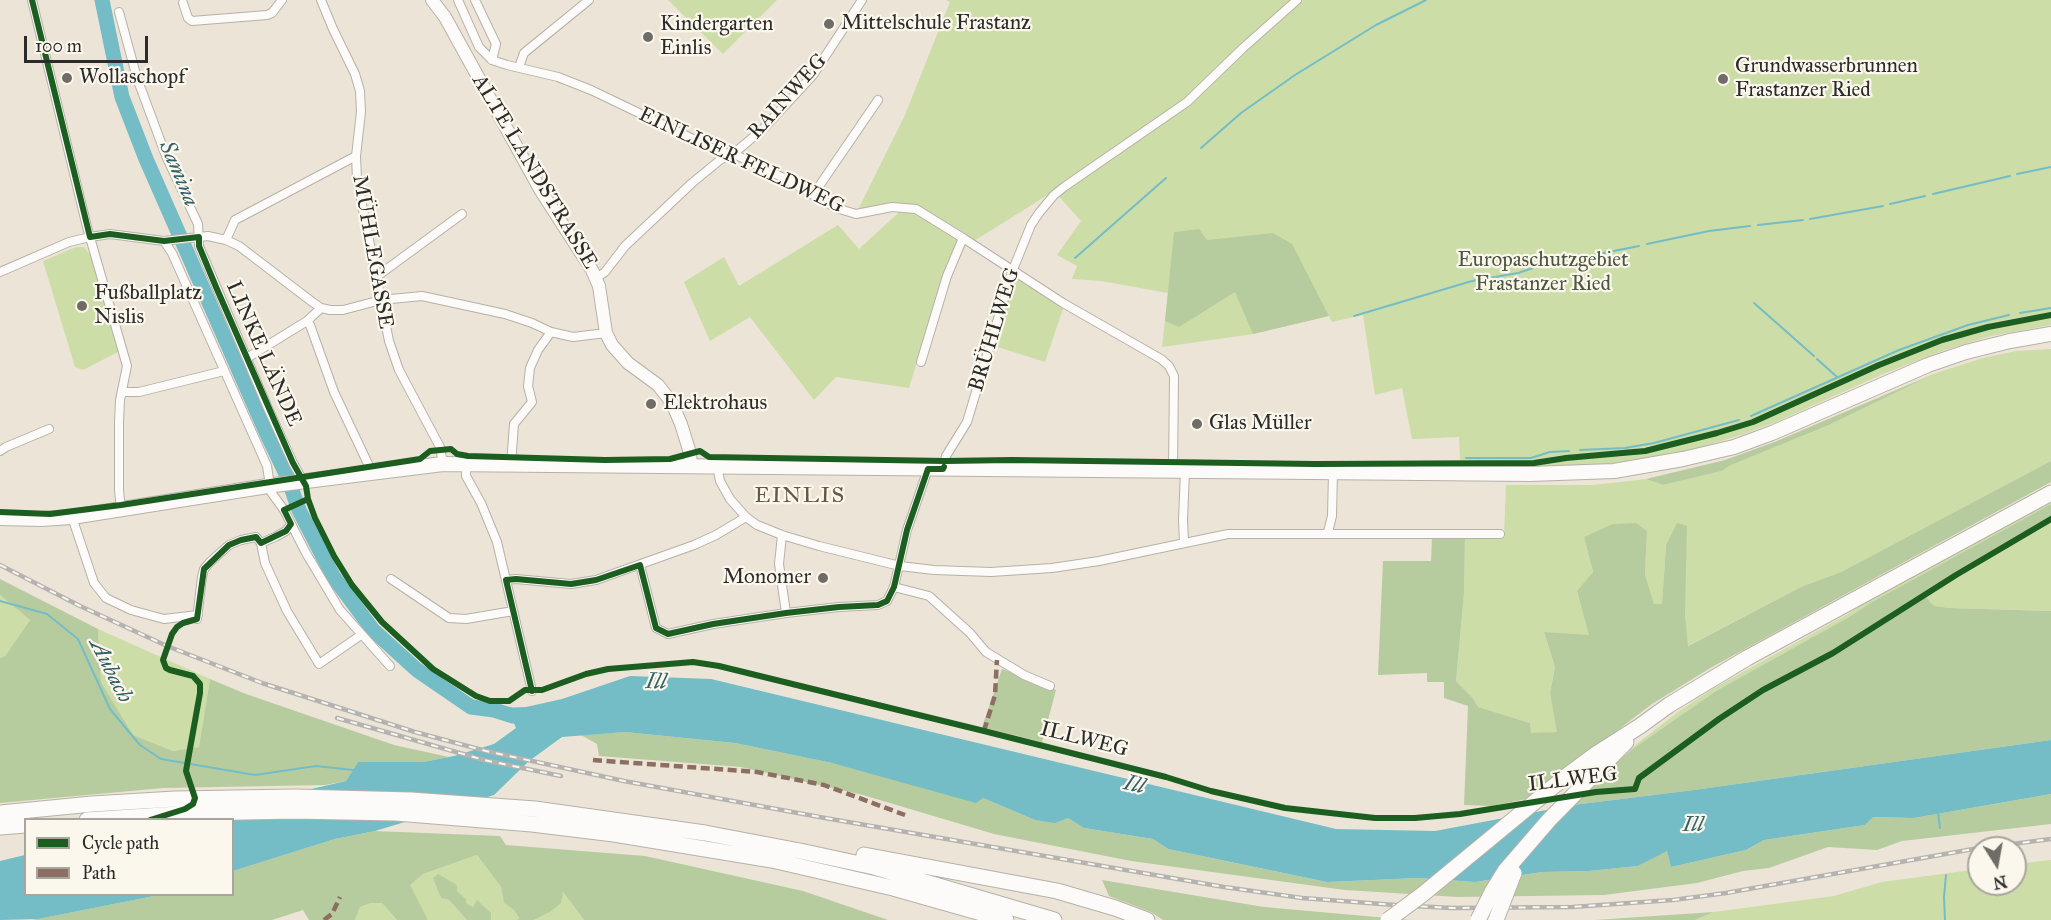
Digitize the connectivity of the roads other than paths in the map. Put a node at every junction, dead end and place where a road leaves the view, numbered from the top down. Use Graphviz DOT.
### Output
graph roads {
  1 [pos="32,0"];
  2 [pos="282,0"];
  3 [pos="321,0"];
  4 [pos="432,0"];
  5 [pos="458,0"];
  6 [pos="475,0"];
  7 [pos="589,0"];
  8 [pos="862,0"];
  9 [pos="1297,0"];
  10 [pos="183,3"];
  11 [pos="119,12"];
  12 [pos="492,60"];
  13 [pos="519,67"];
  14 [pos="878,99"];
  15 [pos="730,153"];
  16 [pos="356,156"];
  17 [pos="813,195"];
  18 [pos="462,214"];
  19 [pos="90,237"];
  20 [pos="195,237"];
  21 [pos="963,238"];
  22 [pos="226,240"];
  23 [pos="167,241"];
  24 [pos="0,272"];
  25 [pos="1012,272"];
  26 [pos="376,277"];
  27 [pos="597,278"];
  28 [pos="381,300"];
  29 [pos="321,308"];
  30 [pos="307,321"];
  31 [pos="551,332"];
  32 [pos="606,333"];
  33 [pos="2051,334"];
  34 [pos="247,358"];
  35 [pos="921,362"];
  36 [pos="224,370"];
  37 [pos="122,392"];
  38 [pos="49,429"];
  39 [pos="0,451"];
  40 [pos="443,464"];
  41 [pos="466,465"];
  42 [pos="511,465"];
  43 [pos="691,466"];
  44 [pos="717,466"];
  45 [pos="928,469"];
  46 [pos="944,469"];
  47 [pos="1179,471"];
  48 [pos="1334,472"];
  49 [pos="370,473"];
  50 [pos="302,482"];
  51 [pos="272,486"];
  52 [pos="2051,493"];
  53 [pos="121,510"];
  54 [pos="72,517"];
  55 [pos="746,517"];
  56 [pos="0,518"];
  57 [pos="291,524"];
  58 [pos="1328,532"];
  59 [pos="1500,534"];
  60 [pos="782,535"];
  61 [pos="1184,542"];
  62 [pos="261,543"];
  63 [pos="640,565"];
  64 [pos="900,566"];
  65 [pos="391,579"];
  66 [pos="506,580"];
  67 [pos="894,587"];
  68 [pos="513,611"];
  69 [pos="786,613"];
  70 [pos="361,635"];
  71 [pos="390,666"];
  72 [pos="1050,686"];
  73 [pos="532,691"];
  74 [pos="1640,726"];
  75 [pos="0,813"];
  76 [pos="106,818"];
  77 [pos="24,825"];
  78 [pos="0,828"];
  79 [pos="1527,847"];
  80 [pos="800,851"];
  81 [pos="1011,914"];
  82 [pos="1054,920"];
  83 [pos="1147,920"];
  84 [pos="1388,920"];
  85 [pos="1478,920"];
  86 [pos="1496,920"];
  1 -- 19 [label="street"];
  2 -- 10 [label="street"];
  3 -- 16 [label="street, MÜHLEGASSE"];
  4 -- 27 [label="main road, ALTE LANDSTRASSE"];
  5 -- 12 [label="street"];
  6 -- 12 [label="street"];
  7 -- 13 [label="street"];
  8 -- 15 [label="street, RAINWEG"];
  9 -- 25 [label="street, BRÜHLWEG"];
  11 -- 20 [label="street, LINKE LÄNDE"];
  12 -- 13 [label="street, EINLISER FELDWEG"];
  13 -- 15 [label="street, EINLISER FELDWEG"];
  14 -- 17 [label="street"];
  15 -- 17 [label="street, EINLISER FELDWEG"];
  15 -- 27 [label="street, RAINWEG"];
  16 -- 22 [label="street"];
  16 -- 26 [label="street, MÜHLEGASSE"];
  17 -- 21 [label="street, EINLISER FELDWEG"];
  18 -- 26 [label="street"];
  19 -- 23 [label="street"];
  19 -- 24 [label="street"];
  19 -- 37 [label="street"];
  20 -- 22 [label="street"];
  20 -- 23 [label="street"];
  20 -- 34 [label="street, LINKE LÄNDE"];
  21 -- 25 [label="street, EINLISER FELDWEG"];
  21 -- 35 [label="street"];
  22 -- 29 [label="street"];
  23 -- 36 [label="street"];
  25 -- 46 [label="street, BRÜHLWEG"];
  25 -- 47 [label="street, EINLISER FELDWEG"];
  26 -- 28 [label="street, MÜHLEGASSE"];
  27 -- 32 [label="main road, ALTE LANDSTRASSE"];
  28 -- 29 [label="street"];
  28 -- 31 [label="street"];
  28 -- 40 [label="street, MÜHLEGASSE"];
  29 -- 30 [label="street, LINKE LÄNDE"];
  30 -- 34 [label="street, LINKE LÄNDE"];
  30 -- 49 [label="street"];
  31 -- 32 [label="street"];
  31 -- 42 [label="street"];
  32 -- 43 [label="main road, ALTE LANDSTRASSE"];
  33 -- 48 [label="main road"];
  34 -- 50 [label="street, LINKE LÄNDE"];
  36 -- 37 [label="street"];
  36 -- 51 [label="street"];
  37 -- 53 [label="street"];
  38 -- 39 [label="street"];
  40 -- 41 [label="main road"];
  40 -- 49 [label="main road"];
  41 -- 42 [label="main road"];
  41 -- 66 [label="street"];
  42 -- 43 [label="main road"];
  43 -- 44 [label="main road"];
  44 -- 45 [label="main road"];
  44 -- 55 [label="street"];
  45 -- 46 [label="main road"];
  45 -- 64 [label="street"];
  46 -- 47 [label="main road"];
  47 -- 48 [label="main road"];
  47 -- 61 [label="street, EINLISER FELDWEG"];
  48 -- 58 [label="street"];
  49 -- 50 [label="main road"];
  50 -- 51 [label="main road"];
  51 -- 53 [label="main road"];
  51 -- 57 [label="street"];
  52 -- 74 [label="highway"];
  53 -- 54 [label="main road"];
  54 -- 56 [label="main road"];
  54 -- 62 [label="street"];
  55 -- 60 [label="street"];
  55 -- 63 [label="street"];
  57 -- 62 [label="street"];
  57 -- 70 [label="street"];
  58 -- 59 [label="street"];
  58 -- 61 [label="street"];
  60 -- 64 [label="street"];
  60 -- 69 [label="street"];
  61 -- 64 [label="street"];
  62 -- 70 [label="street"];
  63 -- 66 [label="street"];
  63 -- 69 [label="street"];
  64 -- 67 [label="street"];
  65 -- 68 [label="street"];
  66 -- 68 [label="street"];
  67 -- 69 [label="street"];
  67 -- 72 [label="street"];
  68 -- 73 [label="street"];
  70 -- 71 [label="street"];
  74 -- 79 [label="highway"];
  74 -- 84 [label="highway, bridge"];
  75 -- 80 [label="highway"];
  76 -- 81 [label="highway"];
  77 -- 78 [label="highway"];
  79 -- 85 [label="highway, bridge"];
  79 -- 86 [label="highway, bridge"];
  80 -- 81 [label="highway"];
  80 -- 83 [label="highway"];
  81 -- 82 [label="highway"];
}
